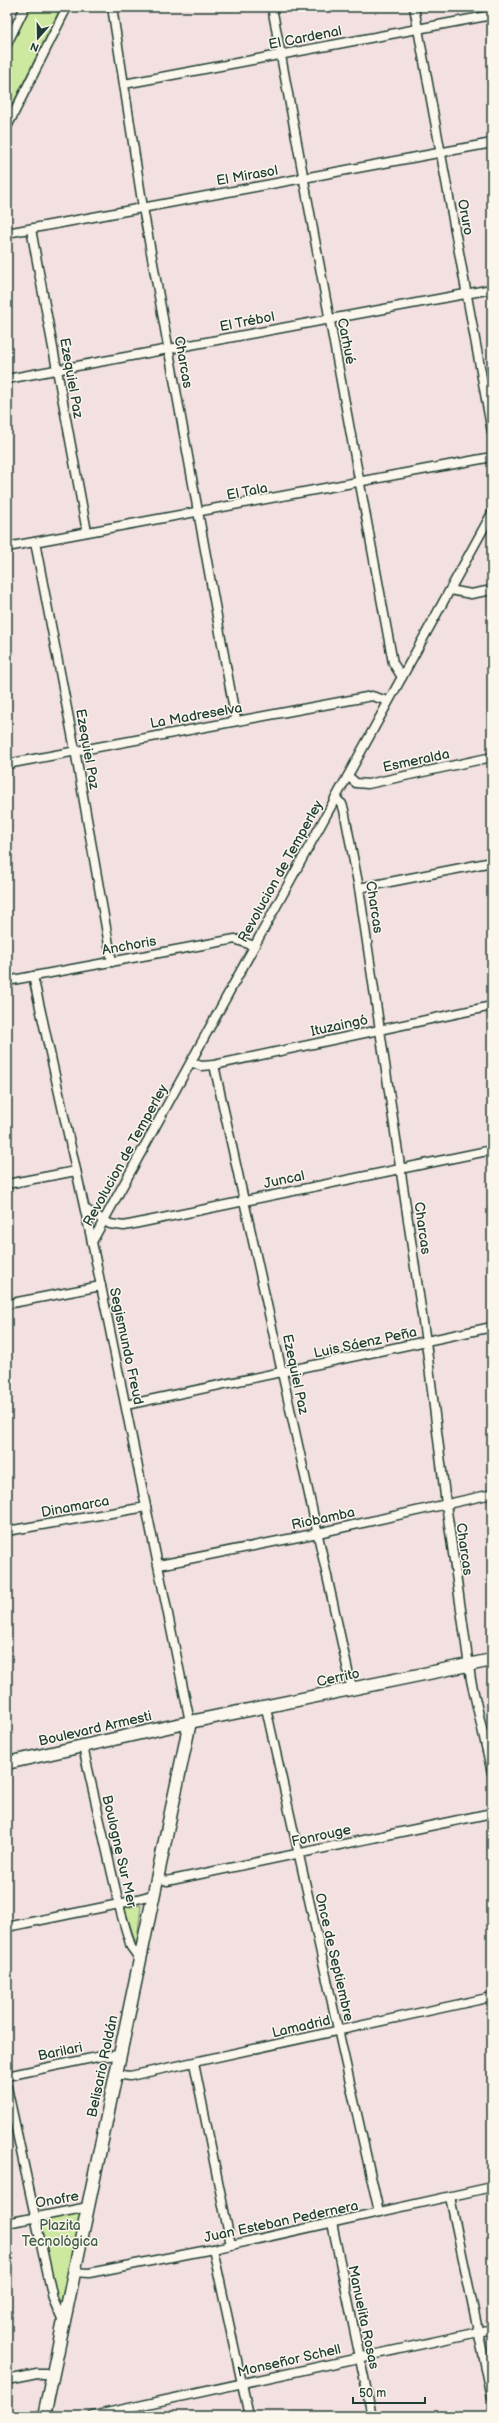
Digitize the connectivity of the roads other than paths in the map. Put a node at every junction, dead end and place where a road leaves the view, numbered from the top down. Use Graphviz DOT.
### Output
graph roads {
  1 [pos="26,7"];
  2 [pos="67,7"];
  3 [pos="112,7"];
  4 [pos="272,7"];
  5 [pos="414,7"];
  6 [pos="492,15"];
  7 [pos="418,28"];
  8 [pos="7,44"];
  9 [pos="281,55"];
  10 [pos="124,84"];
  11 [pos="7,127"];
  12 [pos="492,143"];
  13 [pos="441,153"];
  14 [pos="303,178"];
  15 [pos="142,208"];
  16 [pos="31,229"];
  17 [pos="7,233"];
  18 [pos="492,289"];
  19 [pos="468,294"];
  20 [pos="329,319"];
  21 [pos="168,350"];
  22 [pos="58,370"];
  23 [pos="7,379"];
  24 [pos="492,432"];
  25 [pos="492,458"];
  26 [pos="360,483"];
  27 [pos="199,513"];
  28 [pos="492,513"];
  29 [pos="87,532"];
  30 [pos="35,542"];
  31 [pos="7,547"];
  32 [pos="450,590"];
  33 [pos="492,590"];
  34 [pos="402,677"];
  35 [pos="388,701"];
  36 [pos="236,721"];
  37 [pos="76,750"];
  38 [pos="492,757"];
  39 [pos="7,764"];
  40 [pos="348,776"];
  41 [pos="335,798"];
  42 [pos="492,862"];
  43 [pos="359,888"];
  44 [pos="254,946"];
  45 [pos="112,962"];
  46 [pos="33,976"];
  47 [pos="7,981"];
  48 [pos="492,1006"];
  49 [pos="380,1030"];
  50 [pos="191,1062"];
  51 [pos="214,1065"];
  52 [pos="492,1150"];
  53 [pos="401,1168"];
  54 [pos="76,1171"];
  55 [pos="7,1184"];
  56 [pos="245,1200"];
  57 [pos="85,1209"];
  58 [pos="104,1220"];
  59 [pos="92,1242"];
  60 [pos="101,1286"];
  61 [pos="7,1304"];
  62 [pos="492,1327"];
  63 [pos="426,1342"];
  64 [pos="282,1372"];
  65 [pos="126,1405"];
  66 [pos="492,1494"];
  67 [pos="446,1504"];
  68 [pos="146,1507"];
  69 [pos="7,1531"];
  70 [pos="318,1533"];
  71 [pos="159,1565"];
  72 [pos="492,1660"];
  73 [pos="469,1665"];
  74 [pos="352,1689"];
  75 [pos="266,1708"];
  76 [pos="190,1722"];
  77 [pos="83,1747"];
  78 [pos="7,1763"];
  79 [pos="492,1773"];
  80 [pos="492,1813"];
  81 [pos="298,1854"];
  82 [pos="156,1877"];
  83 [pos="152,1895"];
  84 [pos="119,1904"];
  85 [pos="7,1927"];
  86 [pos="139,1958"];
  87 [pos="492,1997"];
  88 [pos="338,2031"];
  89 [pos="120,2055"];
  90 [pos="194,2063"];
  91 [pos="116,2074"];
  92 [pos="7,2076"];
  93 [pos="7,2087"];
  94 [pos="492,2187"];
  95 [pos="450,2197"];
  96 [pos="88,2207"];
  97 [pos="379,2212"];
  98 [pos="34,2216"];
  99 [pos="7,2223"];
  100 [pos="332,2223"];
  101 [pos="231,2245"];
  102 [pos="213,2249"];
  103 [pos="74,2272"];
  104 [pos="63,2322"];
  105 [pos="492,2329"];
  106 [pos="478,2333"];
  107 [pos="359,2357"];
  108 [pos="52,2374"];
  109 [pos="7,2380"];
  110 [pos="242,2384"];
  111 [pos="492,2397"];
  112 [pos="44,2416"];
  113 [pos="92,2416"];
  114 [pos="249,2416"];
  115 [pos="372,2416"];
  1 -- 8 [label="street"];
  2 -- 11 [label="street"];
  3 -- 10 [label="street, Charcas"];
  4 -- 9 [label="street, Carhué"];
  5 -- 7 [label="street, Oruro"];
  6 -- 7 [label="street, El Cardenal"];
  7 -- 9 [label="street, El Cardenal"];
  7 -- 13 [label="street, Oruro"];
  9 -- 10 [label="street, El Cardenal"];
  9 -- 14 [label="street, Carhué"];
  10 -- 15 [label="street, Charcas"];
  12 -- 13 [label="street, El Mirasol"];
  13 -- 14 [label="street, El Mirasol"];
  13 -- 19 [label="street, Oruro"];
  14 -- 15 [label="street, El Mirasol"];
  14 -- 20 [label="street, Carhué"];
  15 -- 16 [label="street, El Mirasol"];
  15 -- 21 [label="street, Charcas"];
  16 -- 17 [label="street, El Mirasol"];
  16 -- 22 [label="street, Ezequiel Paz"];
  18 -- 19 [label="street, El Trébol"];
  19 -- 20 [label="street, El Trébol"];
  19 -- 24 [label="street, Oruro"];
  20 -- 21 [label="street, El Trébol"];
  20 -- 26 [label="street, Carhué"];
  21 -- 22 [label="street, El Trébol"];
  21 -- 27 [label="street, Charcas"];
  22 -- 23 [label="street, El Trébol"];
  22 -- 29 [label="street, Ezequiel Paz"];
  25 -- 26 [label="street, El Tala"];
  26 -- 27 [label="street, El Tala"];
  26 -- 34 [label="street, Carhué"];
  27 -- 29 [label="street, El Tala"];
  27 -- 36 [label="street, Charcas"];
  28 -- 32 [label="street, Revolucion de Temperley"];
  29 -- 30 [label="street, El Tala"];
  30 -- 31 [label="street, El Tala"];
  30 -- 37 [label="street, Ezequiel Paz"];
  32 -- 33 [label="street"];
  32 -- 34 [label="street, Revolucion de Temperley"];
  34 -- 35 [label="street, Revolucion de Temperley"];
  35 -- 36 [label="street, La Madreselva"];
  35 -- 40 [label="street, Revolucion de Temperley"];
  36 -- 37 [label="street, La Madreselva"];
  37 -- 39 [label="street, La Madreselva"];
  37 -- 45 [label="street, Ezequiel Paz"];
  38 -- 40 [label="street, Esmeralda"];
  40 -- 41 [label="street, Revolucion de Temperley"];
  41 -- 43 [label="street, Charcas"];
  41 -- 44 [label="street, Revolucion de Temperley"];
  42 -- 43 [label="street"];
  43 -- 49 [label="street, Charcas"];
  44 -- 45 [label="street, Anchoris"];
  44 -- 50 [label="street, Revolucion de Temperley"];
  45 -- 46 [label="street, Anchoris"];
  46 -- 47 [label="street, Anchoris"];
  46 -- 54 [label="street, Segismundo Freud"];
  48 -- 49 [label="street, Ituzaingó"];
  49 -- 51 [label="street, Ituzaingó"];
  49 -- 53 [label="street, Charcas"];
  50 -- 51 [label="street, Ituzaingó"];
  50 -- 58 [label="street, Revolucion de Temperley"];
  51 -- 56 [label="street, Ezequiel Paz"];
  52 -- 53 [label="street, Juncal"];
  53 -- 56 [label="street, Juncal"];
  53 -- 63 [label="street, Charcas"];
  54 -- 55 [label="street"];
  54 -- 57 [label="street, Segismundo Freud"];
  56 -- 58 [label="street, Juncal"];
  56 -- 64 [label="street, Ezequiel Paz"];
  57 -- 58 [label="street, Juncal"];
  57 -- 59 [label="street, Segismundo Freud"];
  58 -- 59 [label="street, Revolucion de Temperley"];
  59 -- 60 [label="street, Segismundo Freud"];
  60 -- 61 [label="street"];
  60 -- 65 [label="street, Segismundo Freud"];
  62 -- 63 [label="street, Luis Sáenz Peña"];
  63 -- 64 [label="street, Luis Sáenz Peña"];
  63 -- 67 [label="street, Charcas"];
  64 -- 65 [label="street, Luis Sáenz Peña"];
  64 -- 70 [label="street, Ezequiel Paz"];
  65 -- 68 [label="street, Segismundo Freud"];
  66 -- 67 [label="street, Riobamba"];
  67 -- 70 [label="street, Riobamba"];
  67 -- 73 [label="street, Charcas"];
  68 -- 69 [label="street, Dinamarca"];
  68 -- 71 [label="street, Segismundo Freud"];
  70 -- 71 [label="street, Riobamba"];
  70 -- 74 [label="street, Ezequiel Paz"];
  71 -- 76 [label="street, Segismundo Freud"];
  72 -- 73 [label="street, Cerrito"];
  73 -- 74 [label="street, Cerrito"];
  73 -- 79 [label="street, Charcas"];
  74 -- 75 [label="street, Cerrito"];
  75 -- 76 [label="street, Cerrito"];
  75 -- 81 [label="street, Once de Septiembre"];
  76 -- 77 [label="street, Boulevard Armesti"];
  76 -- 82 [label="street, Belisario Roldán"];
  77 -- 78 [label="street, Boulevard Armesti"];
  77 -- 84 [label="street, Boulogne Sur Mer"];
  80 -- 81 [label="street, Fonrouge"];
  81 -- 82 [label="street, Fonrouge"];
  81 -- 88 [label="street, Once de Septiembre"];
  82 -- 83 [label="street, Belisario Roldán"];
  83 -- 84 [label="street"];
  83 -- 86 [label="street, Belisario Roldán"];
  84 -- 85 [label="street"];
  84 -- 86 [label="street, Boulogne Sur Mer"];
  86 -- 89 [label="street, Belisario Roldán"];
  87 -- 88 [label="street, Lamadrid"];
  88 -- 90 [label="street, Lamadrid"];
  88 -- 97 [label="street, Once de Septiembre"];
  89 -- 91 [label="street, Belisario Roldán"];
  89 -- 92 [label="street, Barilari"];
  90 -- 91 [label="street, Lamadrid"];
  90 -- 101 [label="street"];
  91 -- 96 [label="street, Belisario Roldán"];
  93 -- 98 [label="street"];
  94 -- 95 [label="street, Juan Esteban Pedernera"];
  95 -- 97 [label="street, Juan Esteban Pedernera"];
  95 -- 106 [label="street"];
  96 -- 98 [label="street, Onofre"];
  96 -- 103 [label="street, Belisario Roldán"];
  97 -- 100 [label="street, Juan Esteban Pedernera"];
  98 -- 99 [label="street, Onofre"];
  98 -- 104 [label="street"];
  100 -- 101 [label="street, Juan Esteban Pedernera"];
  100 -- 107 [label="street, Manuelita Rosas"];
  101 -- 102 [label="street, Juan Esteban Pedernera"];
  102 -- 103 [label="street, Juan Esteban Pedernera"];
  102 -- 110 [label="street"];
  103 -- 104 [label="street, Belisario Roldán"];
  104 -- 108 [label="street, Belisario Roldán"];
  105 -- 106 [label="street, Monseñor Schell"];
  106 -- 107 [label="street, Monseñor Schell"];
  106 -- 111 [label="street"];
  107 -- 110 [label="street, Monseñor Schell"];
  107 -- 115 [label="street, Manuelita Rosas"];
  108 -- 109 [label="street"];
  108 -- 112 [label="street, Belisario Roldán"];
  110 -- 113 [label="street, Monseñor Schell"];
  110 -- 114 [label="street"];
}
